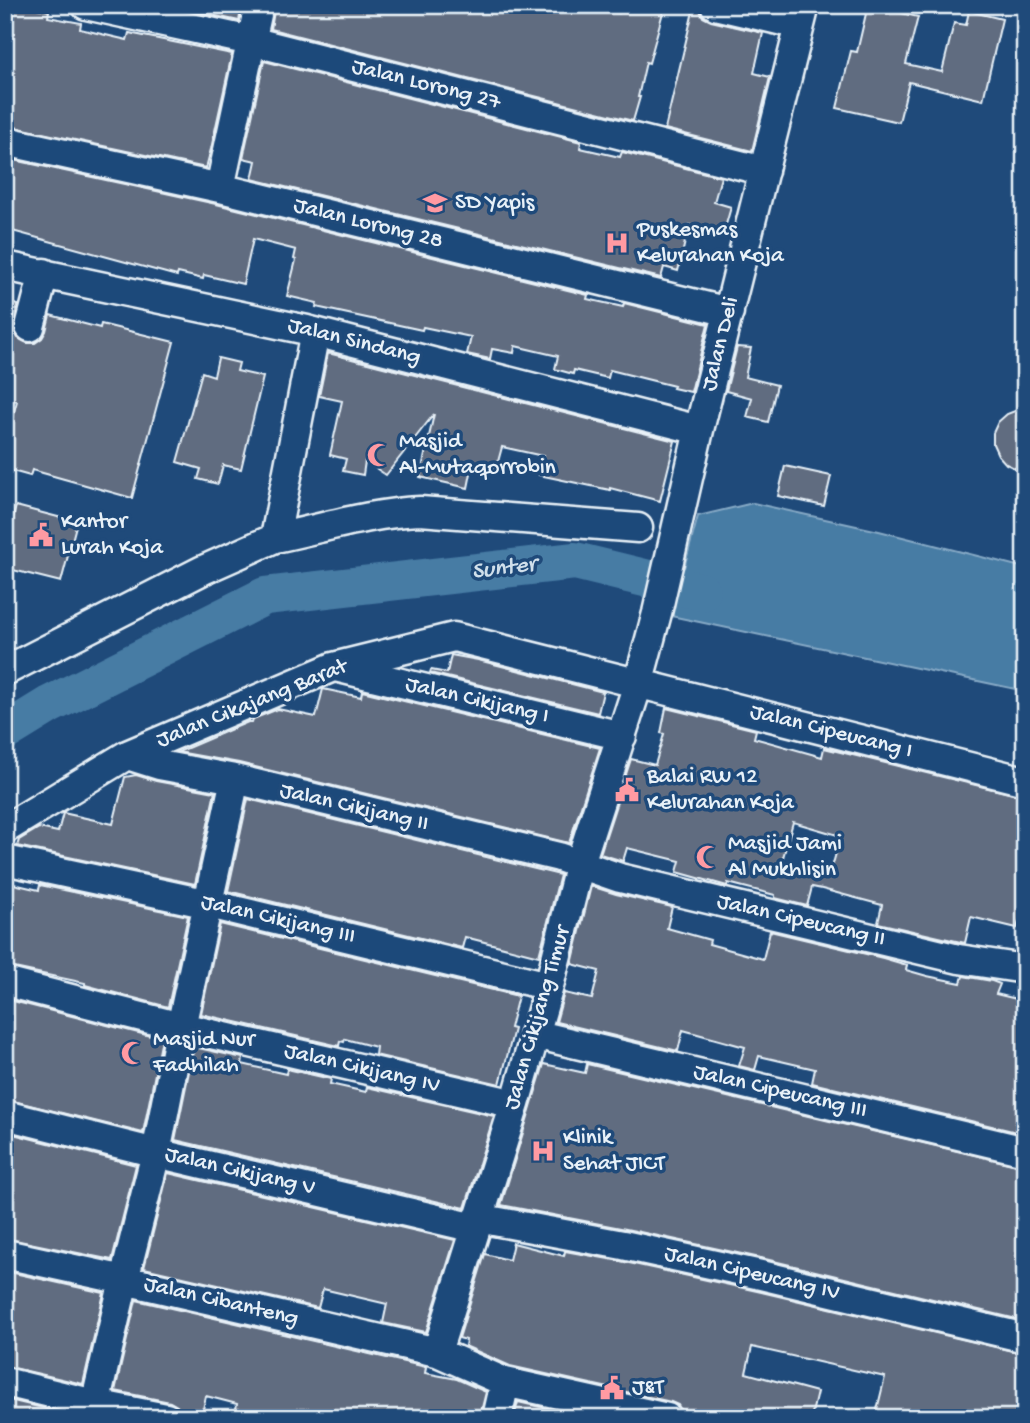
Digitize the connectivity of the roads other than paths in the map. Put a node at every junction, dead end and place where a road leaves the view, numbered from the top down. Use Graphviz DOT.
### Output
graph roads {
  1 [pos="86,5"];
  2 [pos="259,5"];
  3 [pos="715,5"];
  4 [pos="802,15"];
  5 [pos="251,41"];
  6 [pos="5,141"];
  7 [pos="764,171"];
  8 [pos="220,188"];
  9 [pos="5,265"];
  10 [pos="44,273"];
  11 [pos="729,312"];
  12 [pos="30,327"];
  13 [pos="315,332"];
  14 [pos="699,430"];
  15 [pos="638,528"];
  16 [pos="275,538"];
  17 [pos="332,667"];
  18 [pos="5,671"];
  19 [pos="641,672"];
  20 [pos="622,736"];
  21 [pos="127,755"];
  22 [pos="235,779"];
  23 [pos="1025,781"];
  24 [pos="5,829"];
  25 [pos="5,860"];
  26 [pos="580,863"];
  27 [pos="209,904"];
  28 [pos="1025,970"];
  29 [pos="5,982"];
  30 [pos="549,986"];
  31 [pos="181,1027"];
  32 [pos="534,1034"];
  33 [pos="515,1104"];
  34 [pos="5,1115"];
  35 [pos="1025,1151"];
  36 [pos="156,1153"];
  37 [pos="477,1223"];
  38 [pos="5,1254"];
  39 [pos="124,1280"];
  40 [pos="1025,1338"];
  41 [pos="437,1352"];
  42 [pos="5,1382"];
  43 [pos="505,1382"];
  44 [pos="94,1411"];
  45 [pos="166,1418"];
  46 [pos="497,1418"];
  47 [pos="667,1418"];
  1 -- 5 [label="street, Jalan Lorong 27"];
  2 -- 5 [label="street"];
  3 -- 4 [label="street"];
  4 -- 7 [label="street, Jalan Deli"];
  5 -- 7 [label="street, Jalan Lorong 27"];
  5 -- 8 [label="street"];
  6 -- 8 [label="street, Jalan Lorong 28"];
  7 -- 11 [label="street, Jalan Deli"];
  8 -- 11 [label="street, Jalan Lorong 28"];
  9 -- 10 [label="street, Jalan Sindang"];
  10 -- 12 [label="street"];
  10 -- 13 [label="street, Jalan Sindang"];
  11 -- 14 [label="street, Jalan Deli"];
  13 -- 14 [label="street, Jalan Sindang"];
  13 -- 16 [label="street"];
  14 -- 19 [label="street, Jalan Deli"];
  15 -- 16 [label="street"];
  16 -- 18 [label="street"];
  17 -- 19 [label="street, Jalan Cikajang Barat"];
  17 -- 20 [label="street, Jalan Cikijang I"];
  17 -- 21 [label="street, Jalan Cikajang Barat"];
  19 -- 20 [label="street, Jalan Cikijang Timur"];
  19 -- 23 [label="street, Jalan Cipeucang I"];
  20 -- 26 [label="street, Jalan Cikijang Timur"];
  21 -- 22 [label="street, Jalan Cikijang II"];
  21 -- 24 [label="street, Jalan Cikajang Barat"];
  22 -- 26 [label="street, Jalan Cikijang II"];
  22 -- 27 [label="street"];
  25 -- 27 [label="street, Jalan Cikijang III"];
  26 -- 28 [label="street, Jalan Cipeucang II"];
  26 -- 30 [label="street, Jalan Cikijang Timur"];
  27 -- 30 [label="street, Jalan Cikijang III"];
  27 -- 31 [label="street"];
  29 -- 31 [label="street, Jalan Cikijang IV"];
  30 -- 32 [label="street, Jalan Cikijang Timur"];
  31 -- 33 [label="street, Jalan Cikijang IV"];
  31 -- 36 [label="street"];
  32 -- 33 [label="street, Jalan Cikijang Timur"];
  32 -- 35 [label="street, Jalan Cipeucang III"];
  33 -- 37 [label="street, Jalan Cikijang Timur"];
  34 -- 36 [label="street, Jalan Cikijang V"];
  36 -- 37 [label="street, Jalan Cikijang V"];
  36 -- 39 [label="street"];
  37 -- 40 [label="street, Jalan Cipeucang IV"];
  37 -- 41 [label="street, Jalan Cikijang Timur"];
  38 -- 39 [label="street, Jalan Cibanteng"];
  39 -- 41 [label="street, Jalan Cibanteng"];
  39 -- 44 [label="street"];
  41 -- 43 [label="street, Jalan Cibanteng"];
  42 -- 44 [label="street"];
  43 -- 46 [label="street"];
  43 -- 47 [label="street, Jalan Cibanteng"];
  44 -- 45 [label="street"];
}
